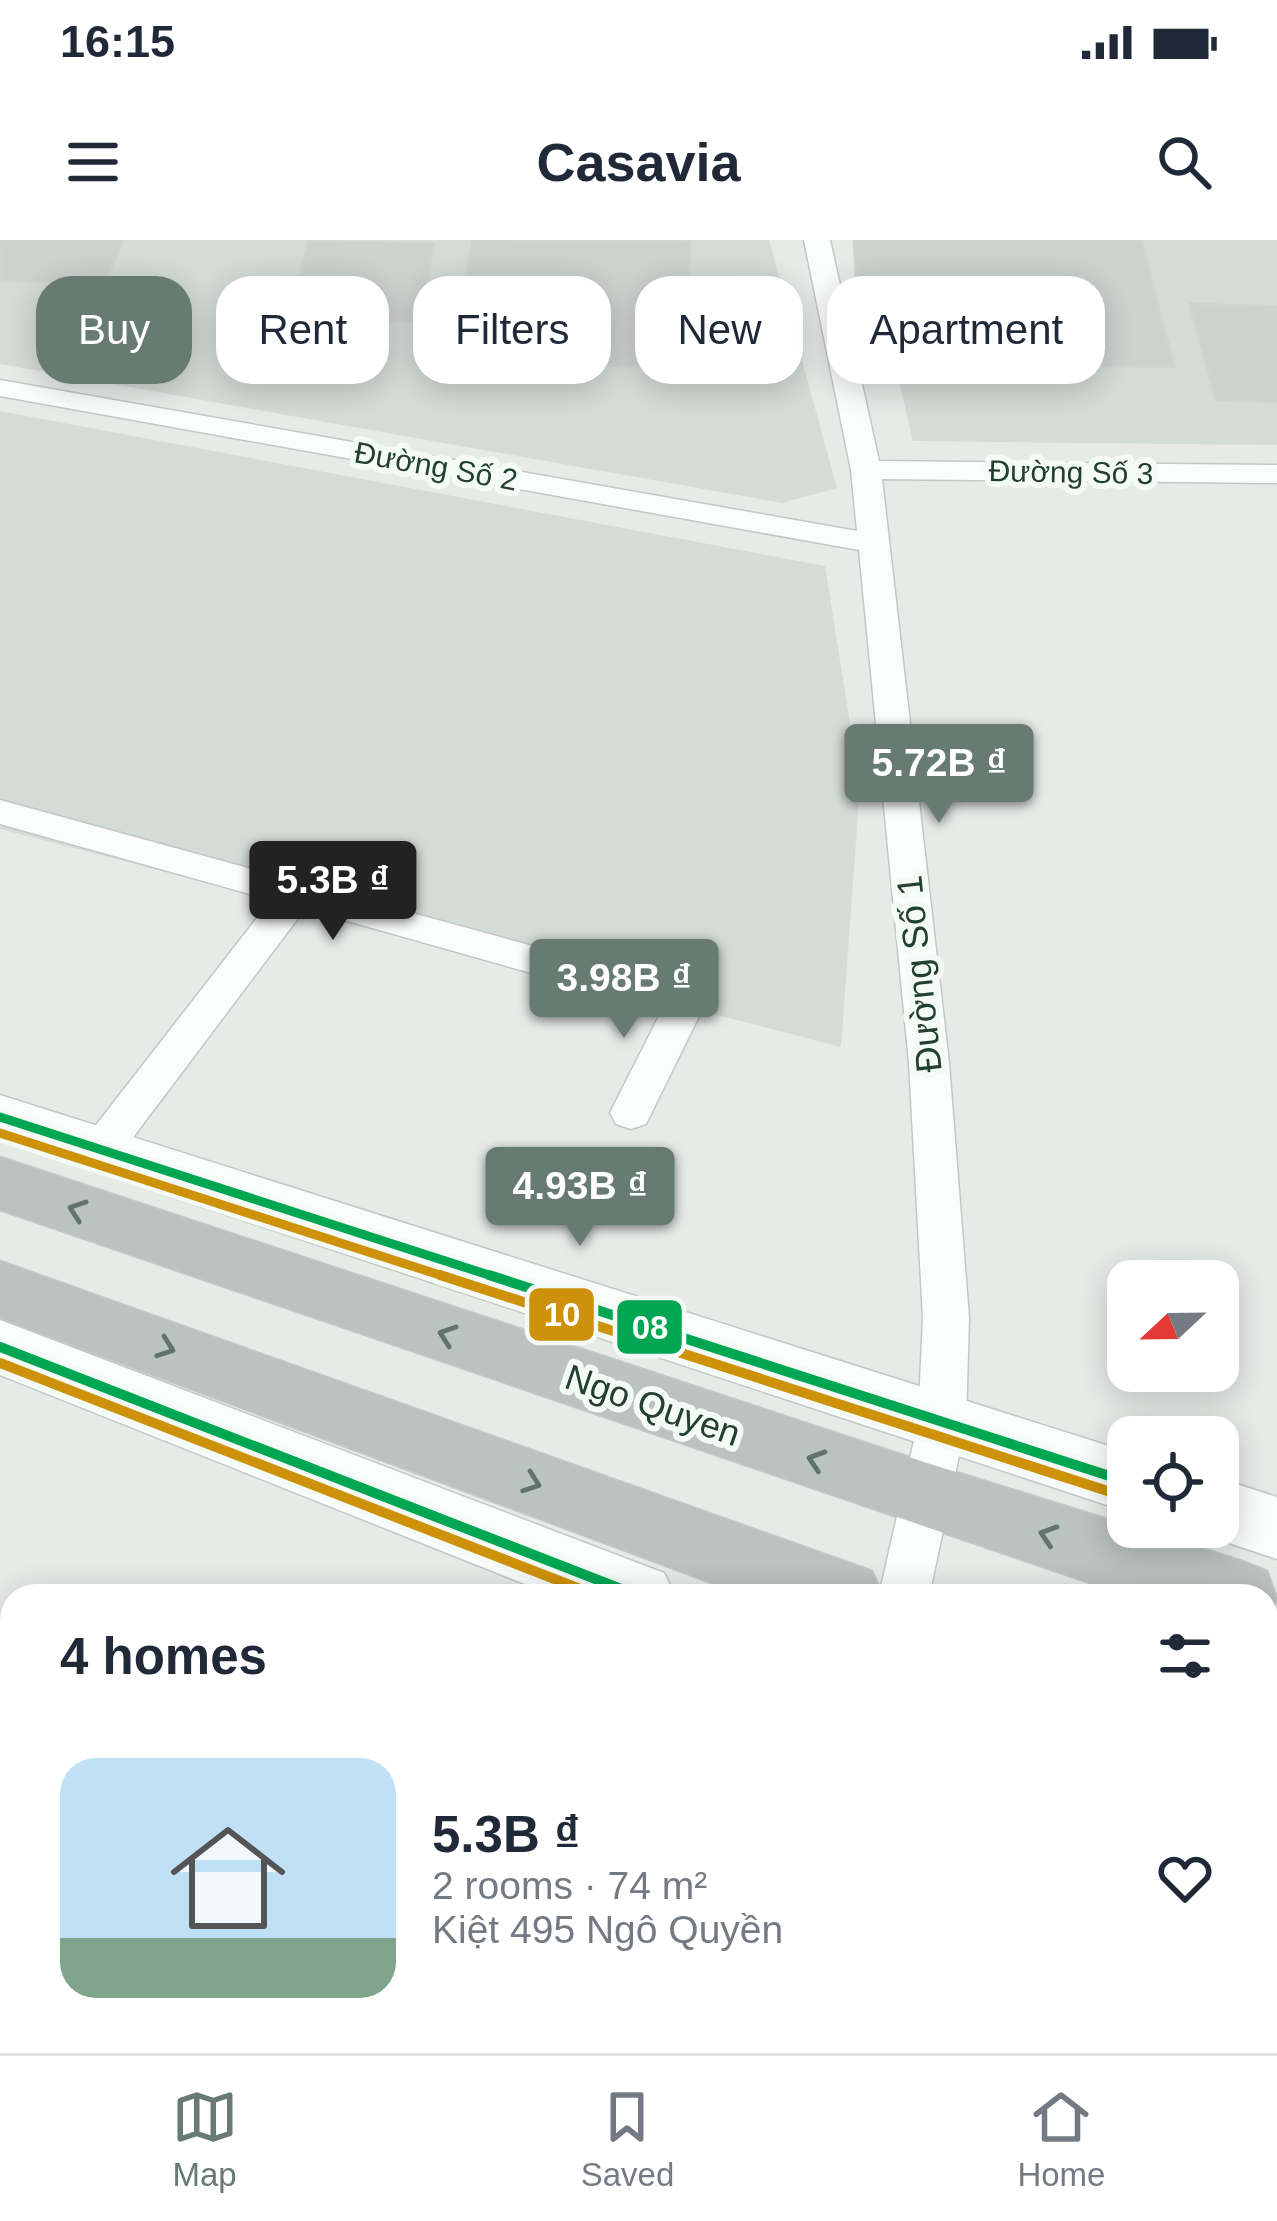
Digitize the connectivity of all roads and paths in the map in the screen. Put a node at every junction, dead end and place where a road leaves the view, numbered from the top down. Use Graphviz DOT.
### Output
graph roads {
  1 [pos="817,240"];
  2 [pos="0,388"];
  3 [pos="866,470"];
  4 [pos="1277,474"];
  5 [pos="872,543"];
  6 [pos="0,812"];
  7 [pos="296,894"];
  8 [pos="631,1113"];
  9 [pos="0,1117"];
  10 [pos="101,1149"];
  11 [pos="0,1183"];
  12 [pos="0,1289"];
  13 [pos="7,1361"];
  14 [pos="942,1423"];
  15 [pos="1107,1475"];
  16 [pos="927,1497"];
  17 [pos="1239,1516"];
  18 [pos="1277,1528"];
  19 [pos="607,1584"];
  20 [pos="811,1584"];
  21 [pos="907,1584"];
  22 [pos="1202,1584"];
  1 -- 3 [label="street, Đường Số 1"];
  2 -- 5 [label="street, Đường Số 2"];
  3 -- 4 [label="street, Đường Số 3"];
  3 -- 5 [label="street, Đường Số 1"];
  5 -- 14 [label="street, Đường Số 1"];
  6 -- 7 [label="street"];
  7 -- 8 [label="street"];
  7 -- 10 [label="street"];
  9 -- 10 [label="street"];
  10 -- 14 [label="street"];
  16 -- 11 [label="highway, Ngo Quyen, one-way"];
  12 -- 20 [label="highway, one-way"];
  13 -- 19 [label="street"];
  14 -- 15 [label="street"];
  14 -- 16 [label="street, Đường Số 1"];
  16 -- 21 [label="street, Đường Số 1"];
  22 -- 16 [label="highway, Ngo Quyen, one-way"];
  17 -- 18 [label="street"];
}
